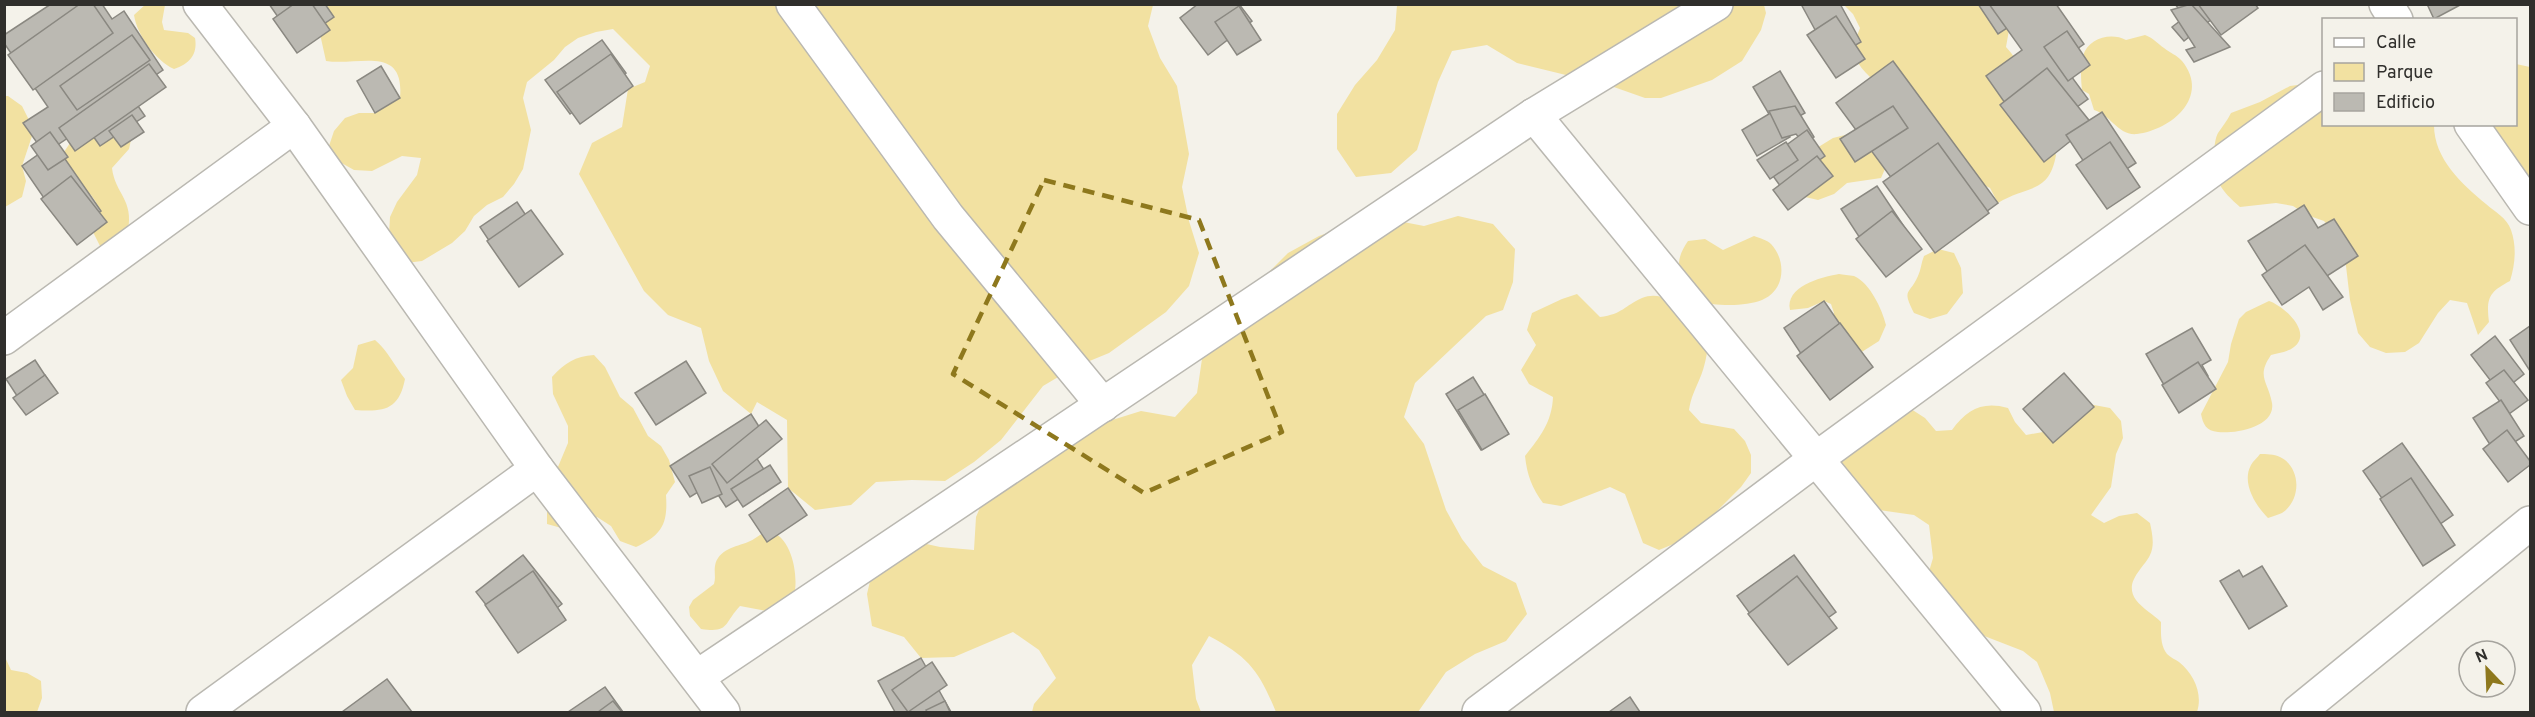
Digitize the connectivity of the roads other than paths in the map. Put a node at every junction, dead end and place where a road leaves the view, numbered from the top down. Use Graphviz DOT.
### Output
graph roads {
  1 [pos="200,4"];
  2 [pos="793,4"];
  3 [pos="1716,4"];
  4 [pos="2386,4"];
  5 [pos="2395,18"];
  6 [pos="2322,89"];
  7 [pos="1534,115"];
  8 [pos="294,126"];
  9 [pos="2472,126"];
  10 [pos="2530,208"];
  11 [pos="4,338"];
  12 [pos="1103,405"];
  13 [pos="1816,459"];
  14 [pos="537,469"];
  15 [pos="2530,524"];
  16 [pos="697,677"];
  17 [pos="202,712"];
  18 [pos="723,712"];
  19 [pos="1479,712"];
  20 [pos="2024,712"];
  21 [pos="2298,712"];
  1 -- 8 [label="street"];
  2 -- 12 [label="street"];
  3 -- 7 [label="street"];
  4 -- 5 [label="street"];
  6 -- 13 [label="street"];
  7 -- 12 [label="street"];
  7 -- 13 [label="street"];
  8 -- 11 [label="street"];
  8 -- 14 [label="street"];
  9 -- 10 [label="street"];
  12 -- 16 [label="street"];
  13 -- 19 [label="street"];
  13 -- 20 [label="street"];
  14 -- 16 [label="street"];
  14 -- 17 [label="street"];
  15 -- 21 [label="street"];
  16 -- 18 [label="street"];
}
